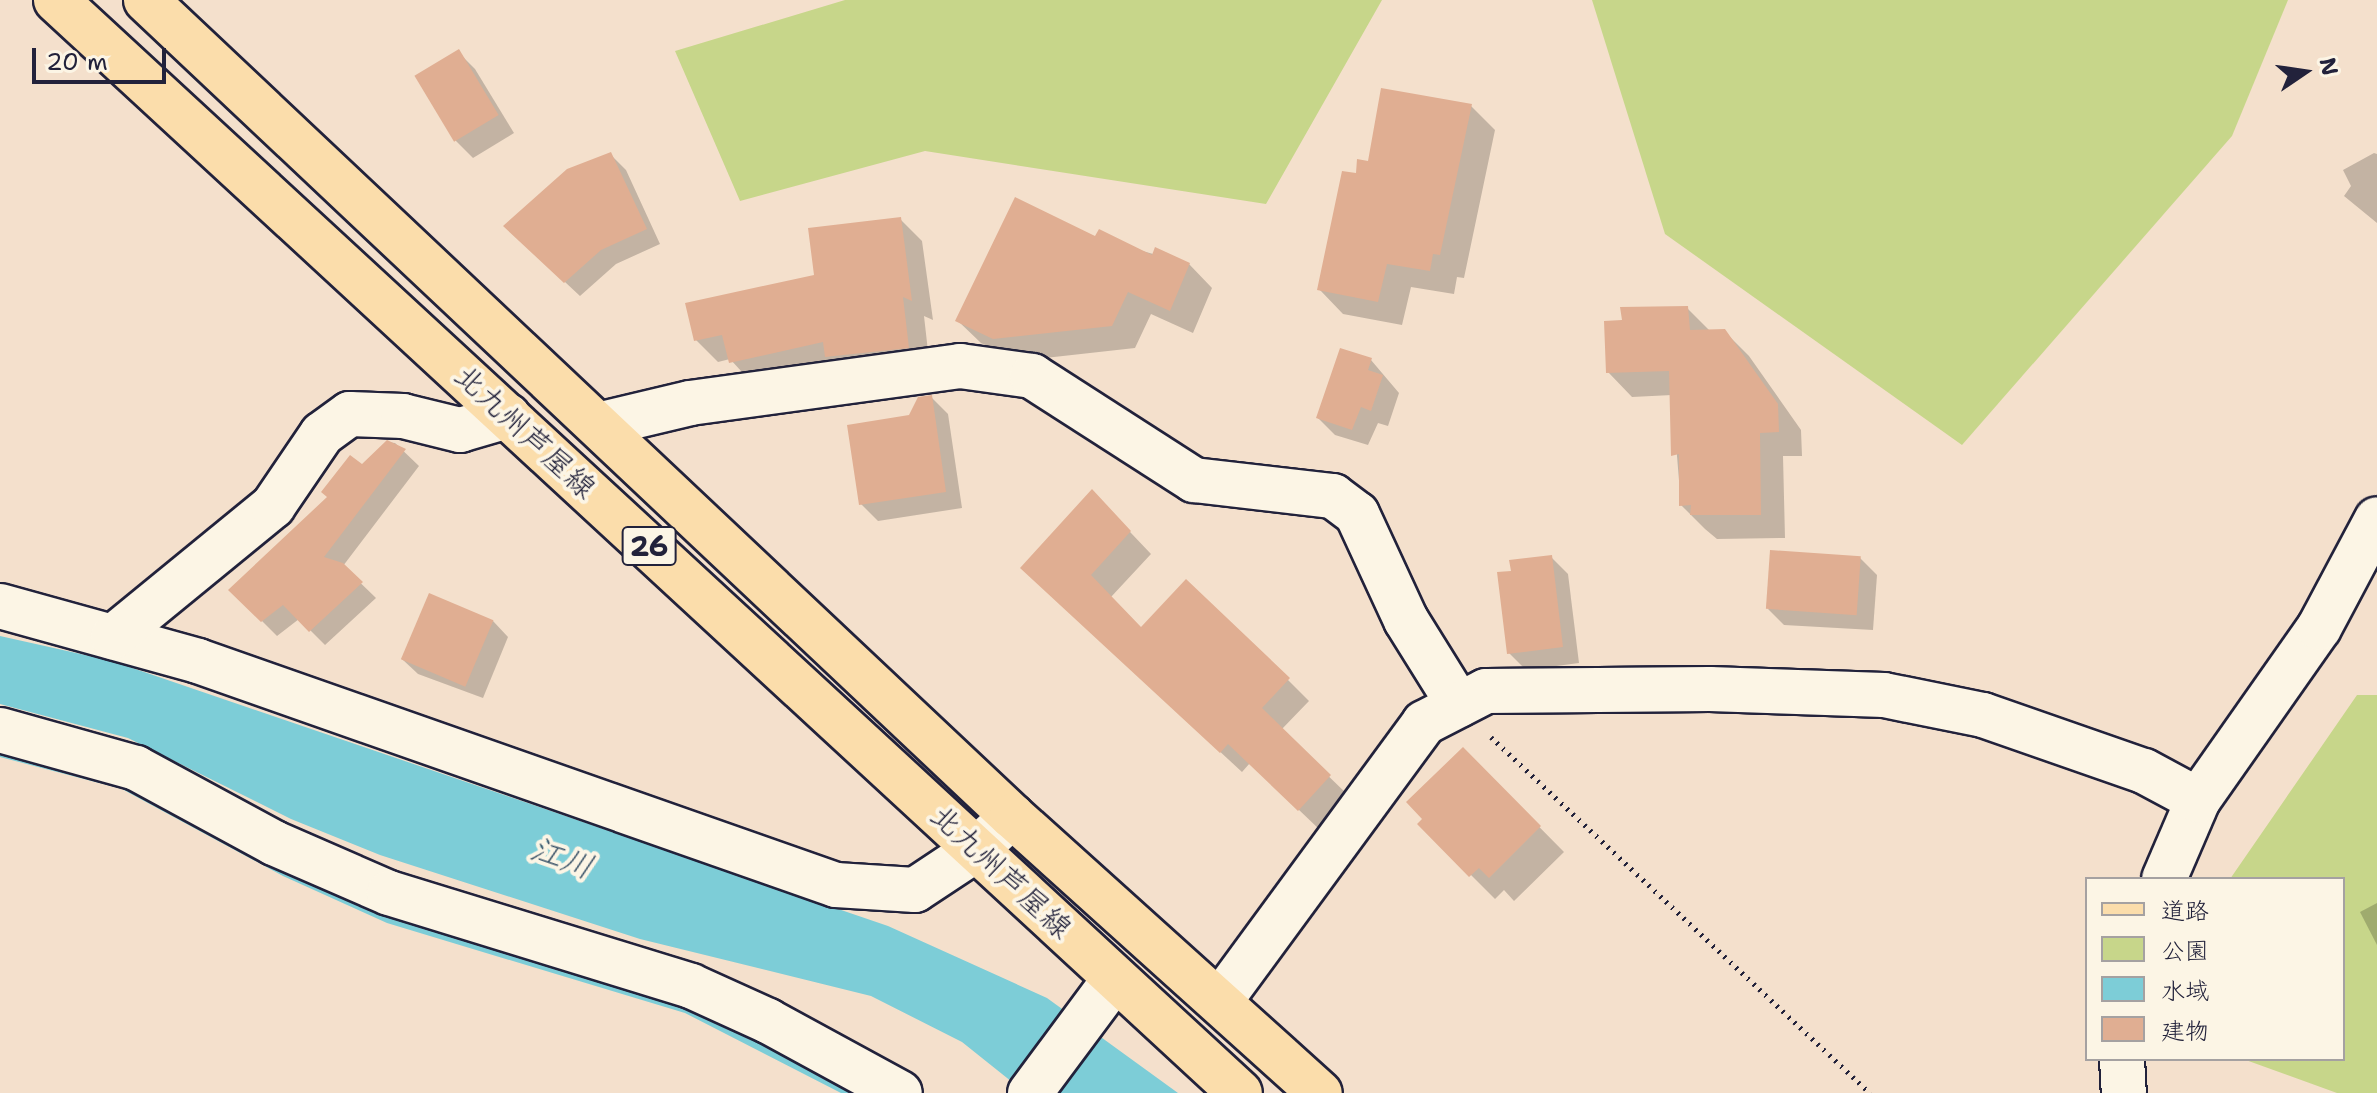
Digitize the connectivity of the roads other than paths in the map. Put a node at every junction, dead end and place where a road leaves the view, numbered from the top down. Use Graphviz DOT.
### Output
graph roads {
  1 [pos="56,0"];
  2 [pos="146,0"];
  3 [pos="508,416"];
  4 [pos="598,425"];
  5 [pos="2377,519"];
  6 [pos="0,606"];
  7 [pos="113,637"];
  8 [pos="1459,705"];
  9 [pos="0,730"];
  10 [pos="2198,800"];
  11 [pos="1012,816"];
  12 [pos="977,849"];
  13 [pos="2165,877"];
  14 [pos="1114,980"];
  15 [pos="1220,1001"];
  16 [pos="2122,1061"];
  17 [pos="900,1093"];
  18 [pos="1030,1093"];
  19 [pos="1240,1093"];
  20 [pos="1320,1093"];
  21 [pos="2124,1093"];
  1 -- 3 [label="main road, 北九州芦屋線 / 26"];
  2 -- 4 [label="main road, 北九州芦屋線 / 26"];
  3 -- 7 [label="street"];
  3 -- 12 [label="main road, 北九州芦屋線 / 26"];
  4 -- 8 [label="street"];
  4 -- 11 [label="main road, 北九州芦屋線 / 26"];
  5 -- 10 [label="street"];
  6 -- 7 [label="street"];
  7 -- 12 [label="street"];
  8 -- 10 [label="street"];
  8 -- 15 [label="street"];
  9 -- 17 [label="street"];
  10 -- 13 [label="street"];
  11 -- 12 [label="street"];
  11 -- 15 [label="main road, 北九州芦屋線 / 26"];
  12 -- 14 [label="main road, 北九州芦屋線 / 26"];
  14 -- 18 [label="street"];
  14 -- 19 [label="main road, 北九州芦屋線 / 26"];
  15 -- 20 [label="main road, 北九州芦屋線 / 26"];
  16 -- 21 [label="street"];
}
